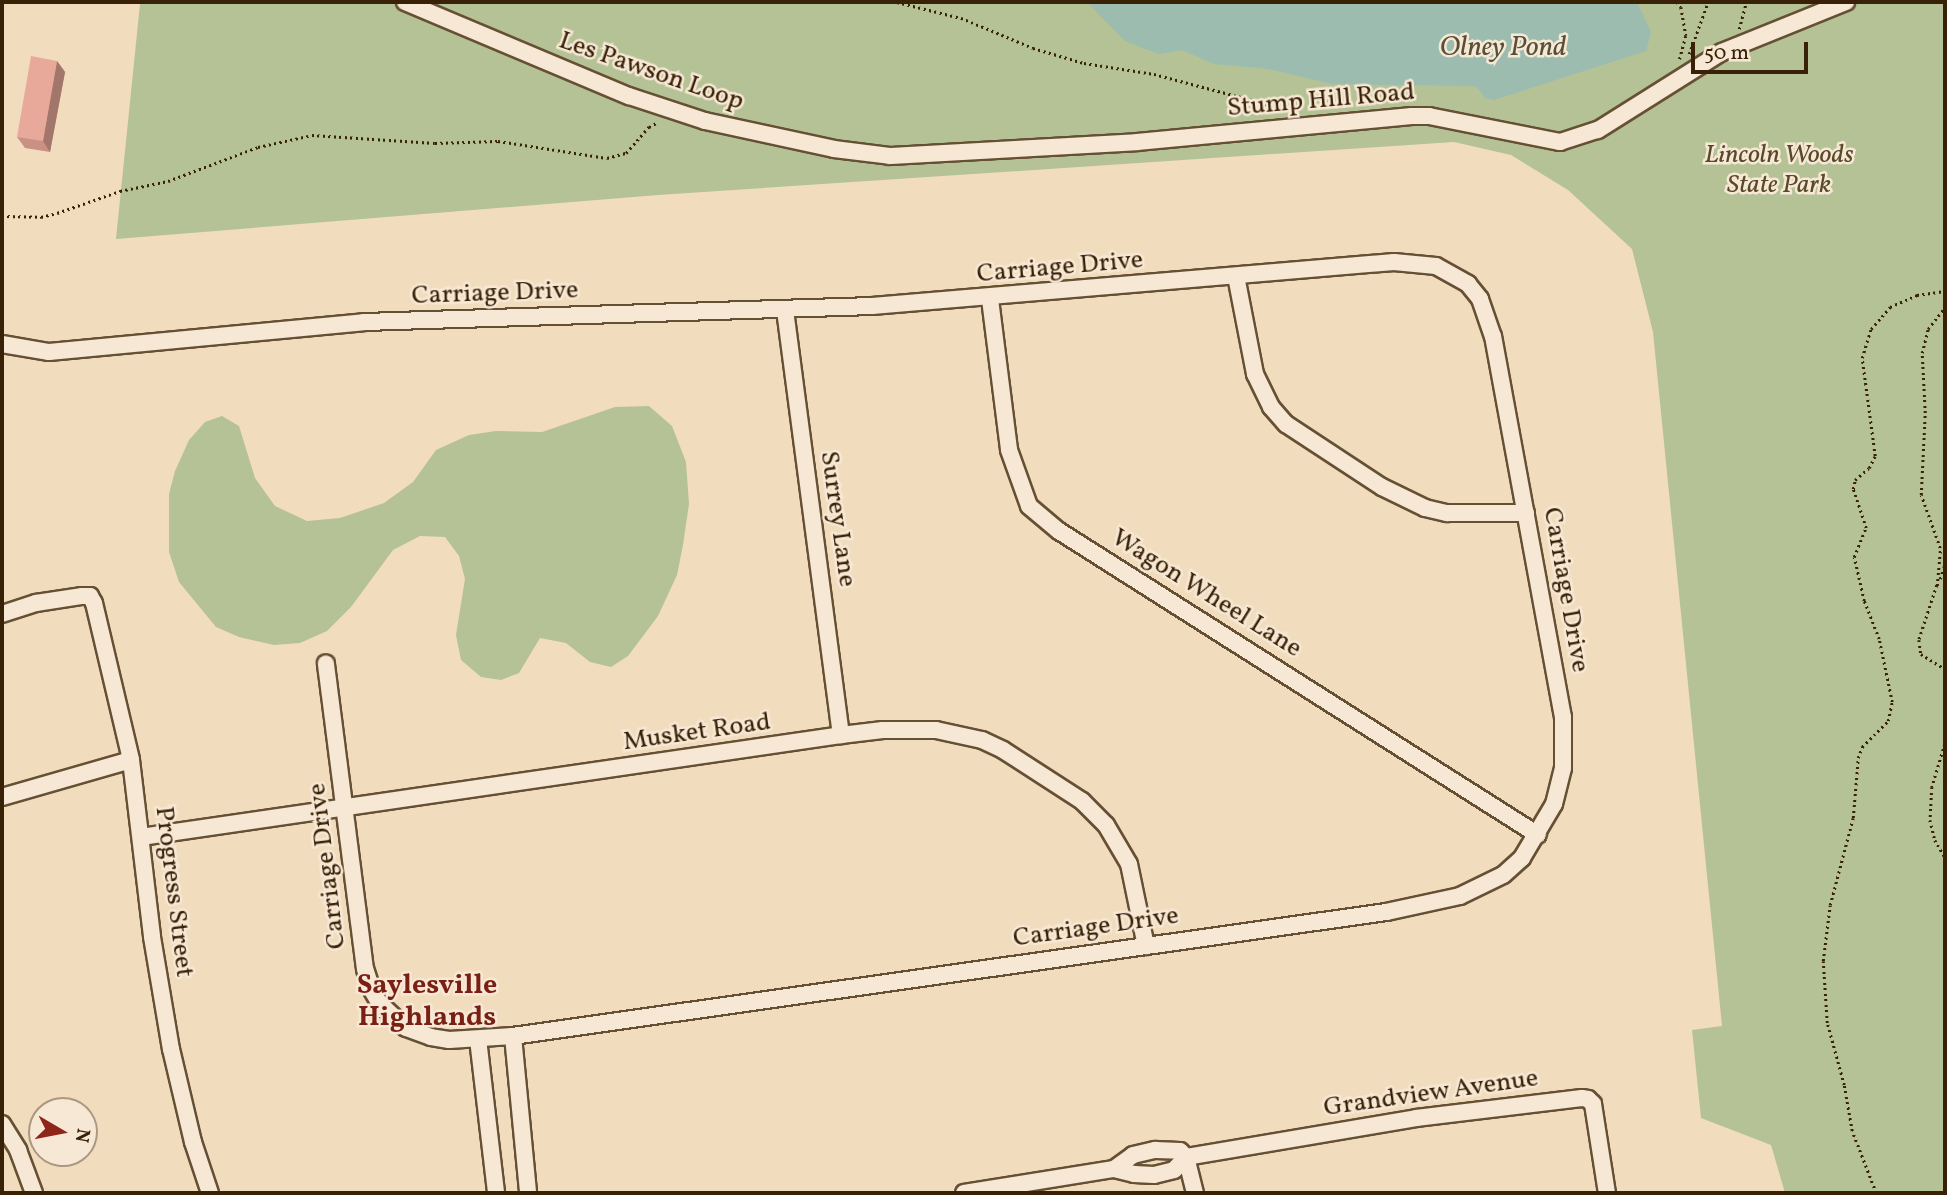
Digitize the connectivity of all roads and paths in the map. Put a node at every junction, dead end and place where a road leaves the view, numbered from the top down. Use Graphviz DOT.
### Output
graph roads {
  1 [pos="405,2"];
  2 [pos="897,2"];
  3 [pos="1676,2"];
  4 [pos="1708,2"];
  5 [pos="1746,2"];
  6 [pos="1846,2"];
  7 [pos="903,3"];
  8 [pos="1734,47"];
  9 [pos="1676,79"];
  10 [pos="676,111"];
  11 [pos="1301,113"];
  12 [pos="890,156"];
  13 [pos="2,216"];
  14 [pos="1236,275"];
  15 [pos="1945,291"];
  16 [pos="990,299"];
  17 [pos="1945,307"];
  18 [pos="785,310"];
  19 [pos="2,344"];
  20 [pos="1526,513"];
  21 [pos="1945,564"];
  22 [pos="1937,586"];
  23 [pos="2,614"];
  24 [pos="326,663"];
  25 [pos="1945,669"];
  26 [pos="841,736"];
  27 [pos="1945,744"];
  28 [pos="131,760"];
  29 [pos="2,797"];
  30 [pos="347,807"];
  31 [pos="1538,835"];
  32 [pos="141,837"];
  33 [pos="1945,857"];
  34 [pos="1146,946"];
  35 [pos="513,1036"];
  36 [pos="478,1039"];
  37 [pos="2,1125"];
  38 [pos="1186,1157"];
  39 [pos="1115,1169"];
  40 [pos="34,1193"];
  41 [pos="210,1193"];
  42 [pos="496,1193"];
  43 [pos="528,1193"];
  44 [pos="964,1193"];
  45 [pos="1195,1193"];
  46 [pos="1607,1193"];
  47 [pos="1876,1193"];
  1 -- 10 [label="street, Les Pawson Loop"];
  2 -- 7 [label="path"];
  3 -- 9 [label="path"];
  4 -- 9 [label="path"];
  5 -- 8 [label="path"];
  6 -- 8 [label="street, Stump Hill Road"];
  7 -- 11 [label="path"];
  8 -- 9 [label="street, Stump Hill Road"];
  9 -- 12 [label="street, Stump Hill Road"];
  10 -- 12 [label="street, Les Pawson Loop"];
  10 -- 13 [label="path"];
  14 -- 16 [label="street, Carriage Drive"];
  14 -- 20 [label="street"];
  14 -- 20 [label="street, Carriage Drive"];
  15 -- 47 [label="path"];
  16 -- 18 [label="street, Carriage Drive"];
  16 -- 31 [label="street, Wagon Wheel Lane"];
  17 -- 22 [label="path"];
  18 -- 19 [label="street, Carriage Drive"];
  18 -- 26 [label="street, Surrey Lane"];
  20 -- 31 [label="street, Carriage Drive"];
  21 -- 22 [label="path"];
  22 -- 25 [label="path"];
  23 -- 28 [label="street, Progress Street"];
  24 -- 30 [label="street, Carriage Drive"];
  26 -- 30 [label="street, Musket Road"];
  26 -- 34 [label="street, Musket Road"];
  27 -- 33 [label="path"];
  28 -- 29 [label="street"];
  28 -- 32 [label="street, Progress Street"];
  30 -- 32 [label="street, Musket Road"];
  30 -- 36 [label="street, Carriage Drive"];
  31 -- 34 [label="street, Carriage Drive"];
  32 -- 41 [label="street, Progress Street"];
  34 -- 35 [label="street, Carriage Drive"];
  35 -- 36 [label="street, Carriage Drive"];
  35 -- 43 [label="street"];
  36 -- 42 [label="street"];
  37 -- 40 [label="street"];
  38 -- 39 [label="street, Grandview Avenue"];
  38 -- 39 [label="street, Grandview Avenue"];
  38 -- 45 [label="street"];
  38 -- 46 [label="street, Grandview Avenue"];
  39 -- 44 [label="street, Grandview Avenue"];
}
